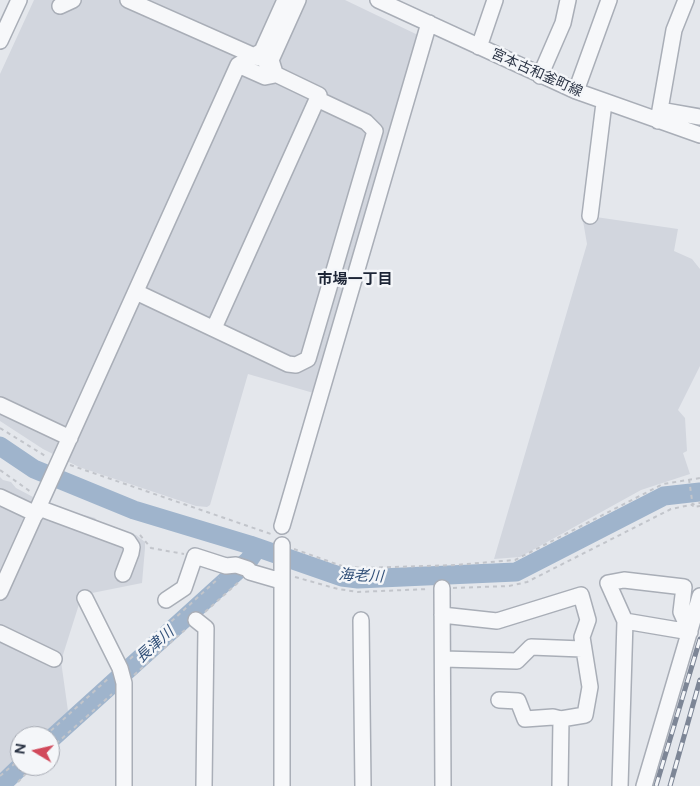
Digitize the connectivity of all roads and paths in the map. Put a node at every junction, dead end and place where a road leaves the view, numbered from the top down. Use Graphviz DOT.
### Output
graph roads {
  1 [pos="19,0"];
  2 [pos="128,0"];
  3 [pos="284,0"];
  4 [pos="298,0"];
  5 [pos="378,0"];
  6 [pos="495,0"];
  7 [pos="568,0"];
  8 [pos="609,0"];
  9 [pos="686,0"];
  10 [pos="429,23"];
  11 [pos="0,41"];
  12 [pos="479,47"];
  13 [pos="260,61"];
  14 [pos="540,76"];
  15 [pos="576,92"];
  16 [pos="317,99"];
  17 [pos="604,103"];
  18 [pos="659,116"];
  19 [pos="700,117"];
  20 [pos="700,135"];
  21 [pos="590,216"];
  22 [pos="136,292"];
  23 [pos="214,328"];
  24 [pos="0,405"];
  25 [pos="0,428"];
  26 [pos="70,438"];
  27 [pos="59,464"];
  28 [pos="700,478"];
  29 [pos="689,479"];
  30 [pos="0,497"];
  31 [pos="692,503"];
  32 [pos="700,505"];
  33 [pos="38,511"];
  34 [pos="279,535"];
  35 [pos="242,568"];
  36 [pos="123,574"];
  37 [pos="281,576"];
  38 [pos="442,588"];
  39 [pos="0,592"];
  40 [pos="700,596"];
  41 [pos="85,598"];
  42 [pos="166,600"];
  43 [pos="442,615"];
  44 [pos="196,620"];
  45 [pos="361,620"];
  46 [pos="624,621"];
  47 [pos="691,628"];
  48 [pos="0,633"];
  49 [pos="582,649"];
  50 [pos="54,659"];
  51 [pos="442,659"];
  52 [pos="122,675"];
  53 [pos="499,700"];
  54 [pos="561,720"];
  55 [pos="58,726"];
  56 [pos="60,739"];
  57 [pos="10,768"];
  58 [pos="0,776"];
  59 [pos="24,776"];
  60 [pos="18,782"];
  61 [pos="124,786"];
  62 [pos="204,786"];
  63 [pos="282,786"];
  64 [pos="363,786"];
  65 [pos="443,786"];
  66 [pos="560,786"];
  67 [pos="620,786"];
  68 [pos="644,786"];
  1 -- 11 [label="street"];
  2 -- 13 [label="street"];
  3 -- 13 [label="street"];
  4 -- 13 [label="street"];
  5 -- 10 [label="street, 宮本古和釜町線"];
  6 -- 12 [label="street"];
  7 -- 14 [label="street"];
  8 -- 15 [label="street"];
  9 -- 18 [label="street"];
  10 -- 12 [label="street, 宮本古和釜町線"];
  10 -- 34 [label="street"];
  12 -- 14 [label="street, 宮本古和釜町線"];
  13 -- 16 [label="street"];
  13 -- 22 [label="street"];
  14 -- 15 [label="street, 宮本古和釜町線"];
  15 -- 17 [label="street, 宮本古和釜町線"];
  16 -- 23 [label="street"];
  16 -- 23 [label="street"];
  17 -- 18 [label="street, 宮本古和釜町線"];
  17 -- 21 [label="street"];
  18 -- 19 [label="street"];
  18 -- 20 [label="street, 宮本古和釜町線"];
  22 -- 23 [label="street"];
  22 -- 26 [label="street"];
  24 -- 26 [label="street"];
  25 -- 27 [label="path"];
  26 -- 27 [label="street"];
  27 -- 33 [label="street"];
  27 -- 34 [label="path"];
  28 -- 29 [label="path"];
  29 -- 31 [label="path"];
  29 -- 34 [label="path"];
  30 -- 33 [label="street"];
  31 -- 32 [label="path"];
  31 -- 38 [label="path"];
  33 -- 36 [label="street"];
  33 -- 39 [label="street"];
  34 -- 37 [label="street"];
  35 -- 37 [label="street"];
  35 -- 42 [label="street"];
  35 -- 44 [label="path"];
  35 -- 52 [label="path"];
  37 -- 38 [label="path"];
  37 -- 63 [label="street"];
  38 -- 43 [label="street"];
  40 -- 47 [label="street"];
  41 -- 52 [label="street"];
  43 -- 49 [label="street"];
  43 -- 51 [label="street"];
  44 -- 52 [label="path"];
  44 -- 62 [label="street"];
  45 -- 64 [label="street"];
  46 -- 47 [label="street"];
  46 -- 47 [label="street"];
  46 -- 67 [label="street"];
  47 -- 68 [label="street"];
  48 -- 50 [label="street"];
  49 -- 51 [label="street"];
  49 -- 54 [label="street"];
  51 -- 65 [label="street"];
  52 -- 55 [label="path"];
  52 -- 56 [label="path"];
  52 -- 61 [label="street"];
  53 -- 54 [label="street"];
  54 -- 66 [label="street"];
  57 -- 58 [label="path"];
  59 -- 60 [label="path"];
}
